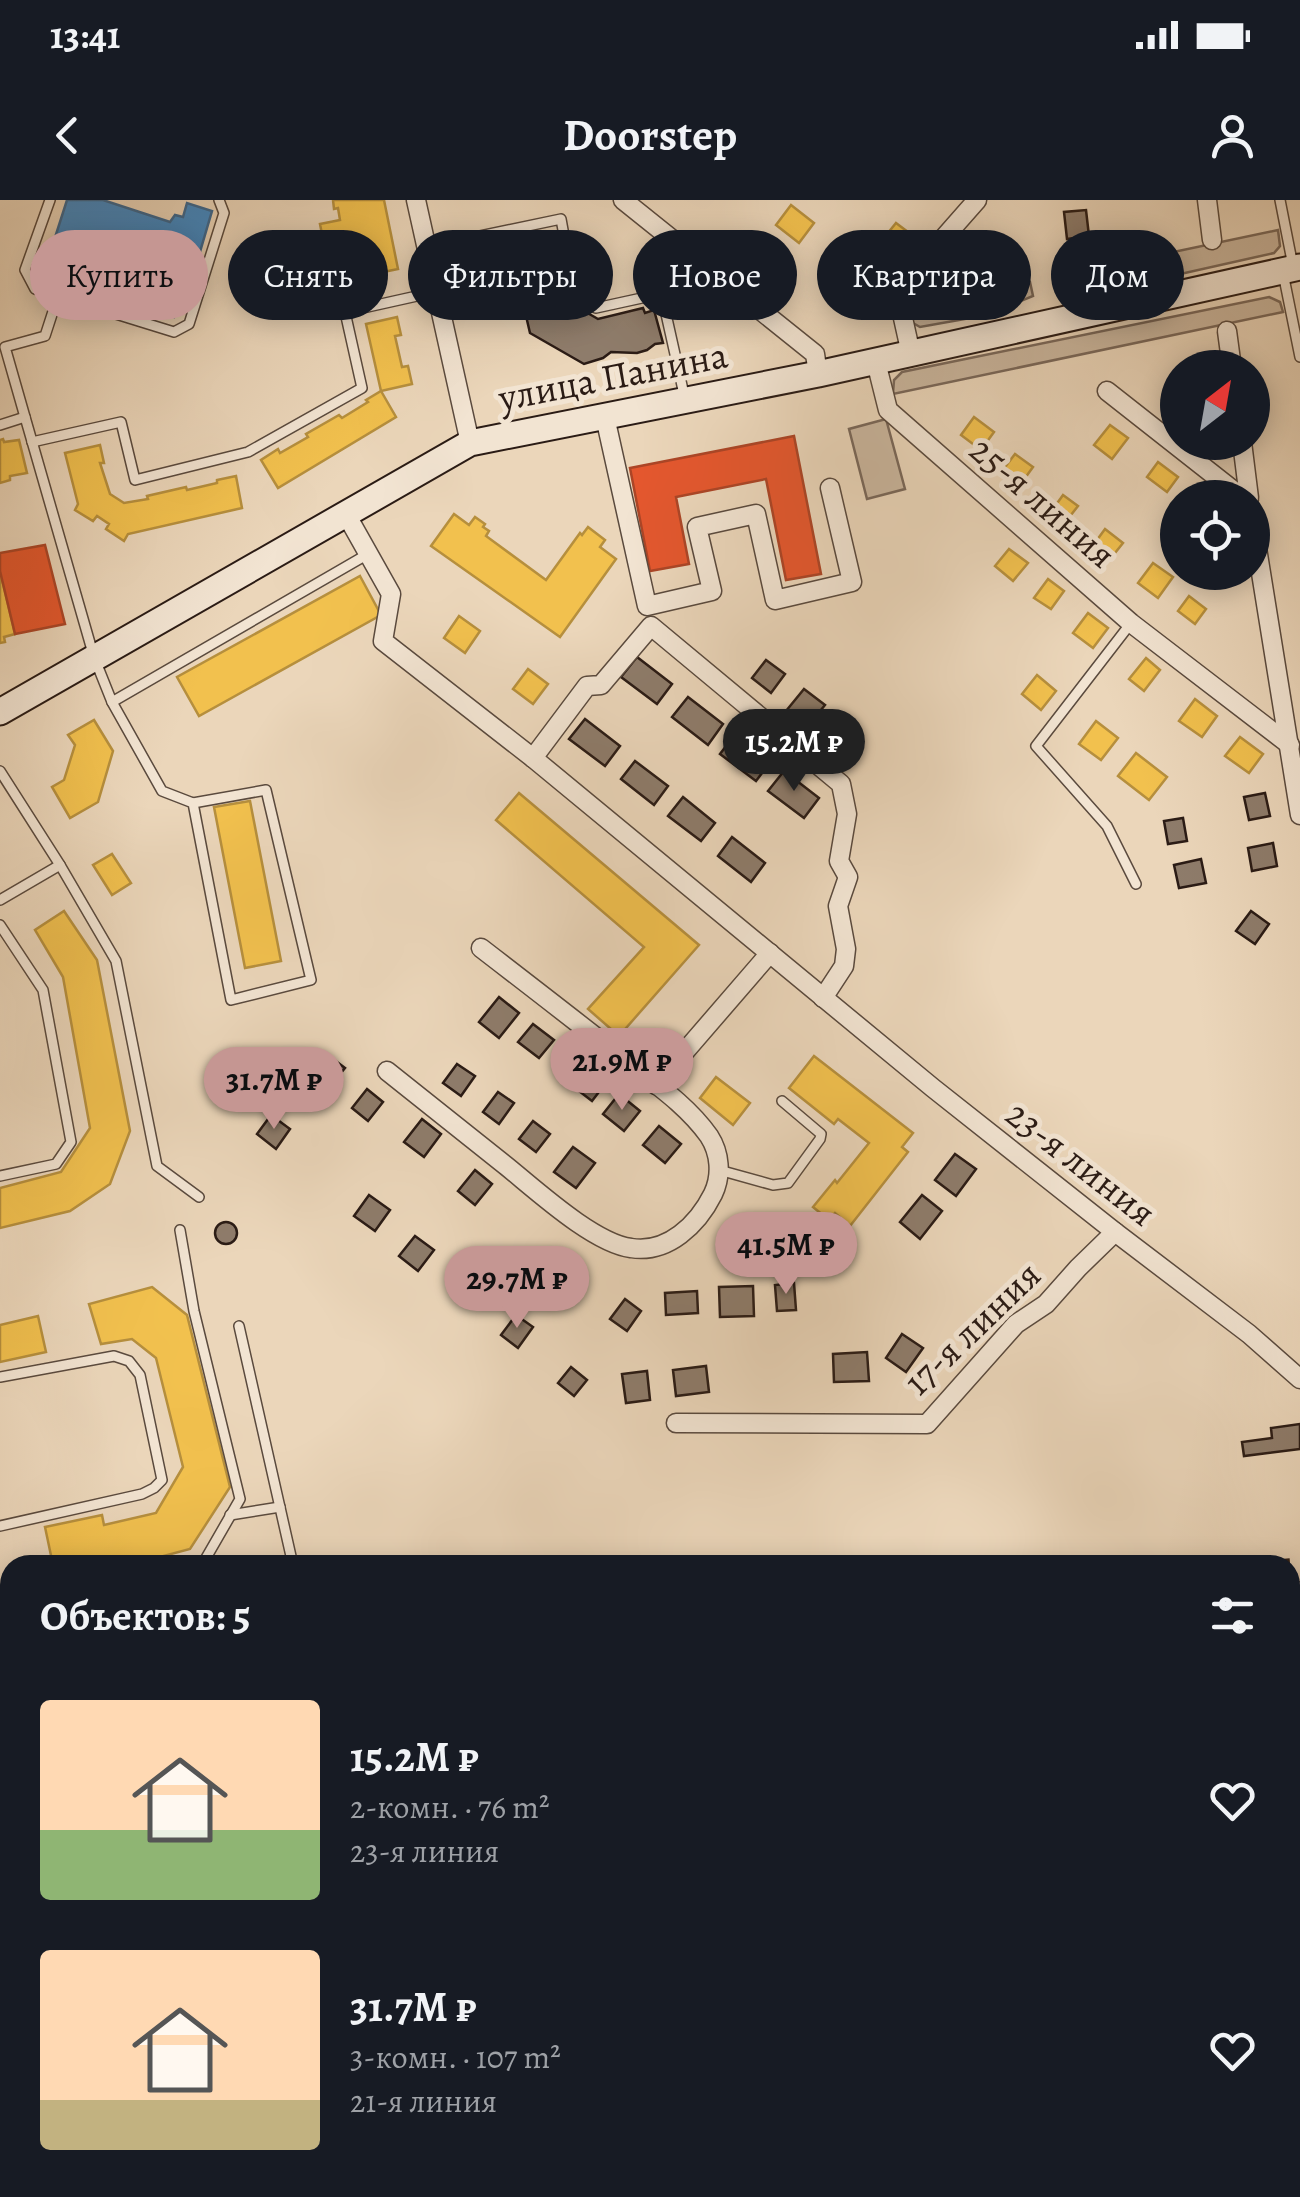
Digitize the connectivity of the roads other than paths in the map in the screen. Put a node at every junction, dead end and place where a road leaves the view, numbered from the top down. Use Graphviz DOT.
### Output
graph roads {
  1 [pos="50,200"];
  2 [pos="219,200"];
  3 [pos="416,200"];
  4 [pos="622,200"];
  5 [pos="978,200"];
  6 [pos="1207,200"];
  7 [pos="1280,200"];
  8 [pos="40,230"];
  9 [pos="423,230"];
  10 [pos="508,230"];
  11 [pos="563,230"];
  12 [pos="1212,240"];
  13 [pos="208,264"];
  14 [pos="1292,269"];
  15 [pos="408,298"];
  16 [pos="613,304"];
  17 [pos="50,320"];
  18 [pos="135,320"];
  19 [pos="190,320"];
  20 [pos="444,320"];
  21 [pos="1297,328"];
  22 [pos="1226,331"];
  23 [pos="1229,350"];
  24 [pos="911,354"];
  25 [pos="1300,357"];
  26 [pos="876,362"];
  27 [pos="818,374"];
  28 [pos="1107,392"];
  29 [pos="685,401"];
  30 [pos="25,417"];
  31 [pos="604,417"];
  32 [pos="0,425"];
  33 [pos="32,442"];
  34 [pos="470,443"];
  35 [pos="1222,480"];
  36 [pos="830,488"];
  37 [pos="346,514"];
  38 [pos="368,554"];
  39 [pos="1264,590"];
  40 [pos="1131,623"];
  41 [pos="94,657"];
  42 [pos="112,702"];
  43 [pos="0,712"];
  44 [pos="1290,745"];
  45 [pos="534,758"];
  46 [pos="0,772"];
  47 [pos="193,803"];
  48 [pos="1300,815"];
  49 [pos="60,864"];
  50 [pos="1136,884"];
  51 [pos="0,900"];
  52 [pos="0,925"];
  53 [pos="481,948"];
  54 [pos="770,953"];
  55 [pos="823,998"];
  56 [pos="387,1070"];
  57 [pos="656,1085"];
  58 [pos="782,1101"];
  59 [pos="720,1170"];
  60 [pos="0,1176"];
  61 [pos="200,1197"];
  62 [pos="180,1230"];
  63 [pos="1114,1232"];
  64 [pos="239,1326"];
  65 [pos="0,1377"];
  66 [pos="1300,1378"];
  67 [pos="676,1423"];
  68 [pos="280,1507"];
  69 [pos="230,1515"];
  70 [pos="0,1526"];
  71 [pos="208,1555"];
  72 [pos="291,1555"];
  1 -- 8 [label="lane"];
  2 -- 13 [label="lane"];
  3 -- 9 [label="street"];
  4 -- 27 [label="street"];
  5 -- 24 [label="street"];
  6 -- 12 [label="street"];
  7 -- 14 [label="lane"];
  10 -- 11 [label="lane"];
  14 -- 21 [label="lane"];
  14 -- 24 [label="street, улица Панина"];
  15 -- 33 [label="lane"];
  16 -- 29 [label="lane"];
  17 -- 30 [label="lane"];
  18 -- 19 [label="lane"];
  20 -- 34 [label="street"];
  21 -- 25 [label="lane"];
  22 -- 23 [label="street"];
  24 -- 26 [label="street, улица Панина"];
  26 -- 27 [label="street, улица Панина"];
  26 -- 40 [label="street, 25-я линия"];
  27 -- 29 [label="street, улица Панина"];
  28 -- 35 [label="street"];
  29 -- 31 [label="street, улица Панина"];
  30 -- 32 [label="lane"];
  30 -- 33 [label="lane"];
  31 -- 34 [label="street, улица Панина"];
  31 -- 36 [label="street"];
  33 -- 41 [label="lane"];
  34 -- 37 [label="street, улица Панина"];
  37 -- 38 [label="street, 23-я линия"];
  37 -- 41 [label="street, улица Панина"];
  38 -- 42 [label="lane"];
  38 -- 45 [label="street, 23-я линия"];
  39 -- 44 [label="street"];
  40 -- 44 [label="street, 25-я линия"];
  40 -- 50 [label="lane"];
  41 -- 42 [label="lane"];
  41 -- 43 [label="street, улица Панина"];
  42 -- 47 [label="lane"];
  44 -- 48 [label="street"];
  45 -- 54 [label="street, 23-я линия"];
  45 -- 55 [label="street"];
  46 -- 49 [label="lane"];
  47 -- 47 [label="lane"];
  49 -- 51 [label="lane"];
  49 -- 61 [label="lane"];
  52 -- 60 [label="lane"];
  53 -- 57 [label="street"];
  54 -- 55 [label="street, 23-я линия"];
  54 -- 57 [label="street"];
  55 -- 63 [label="street, 23-я линия"];
  56 -- 59 [label="street"];
  57 -- 59 [label="street"];
  58 -- 59 [label="lane"];
  62 -- 69 [label="lane"];
  63 -- 66 [label="street, 23-я линия"];
  63 -- 67 [label="street, 17-я линия"];
  64 -- 68 [label="lane"];
  65 -- 70 [label="lane"];
  68 -- 69 [label="lane"];
  68 -- 72 [label="lane"];
  69 -- 71 [label="lane"];
}
